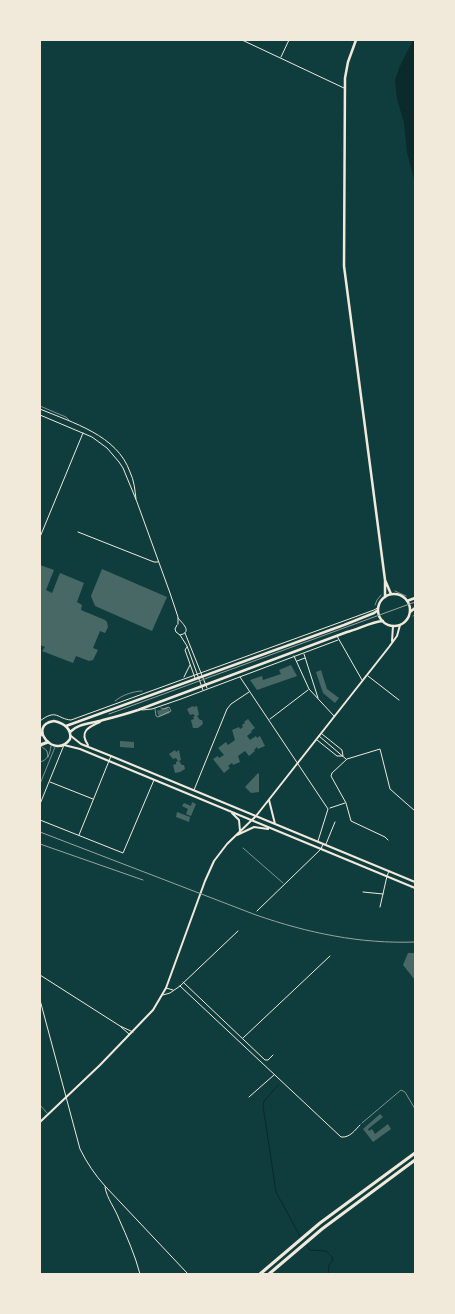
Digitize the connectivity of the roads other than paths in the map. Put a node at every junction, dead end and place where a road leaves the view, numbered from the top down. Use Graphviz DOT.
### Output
graph roads {
  1 [pos="242,40"];
  2 [pos="289,40"];
  3 [pos="356,40"];
  4 [pos="280,58"];
  5 [pos="345,88"];
  6 [pos="40,406"];
  7 [pos="40,409"];
  8 [pos="40,415"];
  9 [pos="70,421"];
  10 [pos="83,432"];
  11 [pos="137,502"];
  12 [pos="78,532"];
  13 [pos="40,537"];
  14 [pos="159,562"];
  15 [pos="385,580"];
  16 [pos="392,593"];
  17 [pos="385,597"];
  18 [pos="415,598"];
  19 [pos="408,599"];
  20 [pos="378,608"];
  21 [pos="415,608"];
  22 [pos="410,612"];
  23 [pos="178,617"];
  24 [pos="383,622"];
  25 [pos="178,624"];
  26 [pos="182,624"];
  27 [pos="400,625"];
  28 [pos="393,626"];
  29 [pos="185,633"];
  30 [pos="180,635"];
  31 [pos="337,636"];
  32 [pos="338,640"];
  33 [pos="392,643"];
  34 [pos="187,646"];
  35 [pos="304,653"];
  36 [pos="294,656"];
  37 [pos="306,658"];
  38 [pos="274,659"];
  39 [pos="296,662"];
  40 [pos="275,663"];
  41 [pos="190,664"];
  42 [pos="367,675"];
  43 [pos="198,676"];
  44 [pos="240,676"];
  45 [pos="184,678"];
  46 [pos="363,680"];
  47 [pos="205,684"];
  48 [pos="202,686"];
  49 [pos="207,689"];
  50 [pos="309,689"];
  51 [pos="203,690"];
  52 [pos="250,692"];
  53 [pos="318,698"];
  54 [pos="399,700"];
  55 [pos="110,706"];
  56 [pos="161,706"];
  57 [pos="154,708"];
  58 [pos="112,709"];
  59 [pos="138,710"];
  60 [pos="48,716"];
  61 [pos="334,717"];
  62 [pos="269,720"];
  63 [pos="40,721"];
  64 [pos="102,721"];
  65 [pos="50,722"];
  66 [pos="42,726"];
  67 [pos="66,726"];
  68 [pos="70,732"];
  69 [pos="41,734"];
  70 [pos="321,734"];
  71 [pos="71,736"];
  72 [pos="319,736"];
  73 [pos="316,740"];
  74 [pos="49,743"];
  75 [pos="64,745"];
  76 [pos="40,746"];
  77 [pos="56,746"];
  78 [pos="92,748"];
  79 [pos="111,756"];
  80 [pos="343,756"];
  81 [pos="47,758"];
  82 [pos="347,759"];
  83 [pos="40,762"];
  84 [pos="108,762"];
  85 [pos="298,763"];
  86 [pos="154,780"];
  87 [pos="40,782"];
  88 [pos="49,782"];
  89 [pos="194,790"];
  90 [pos="93,800"];
  91 [pos="269,800"];
  92 [pos="346,803"];
  93 [pos="40,804"];
  94 [pos="328,809"];
  95 [pos="415,811"];
  96 [pos="231,812"];
  97 [pos="256,816"];
  98 [pos="40,820"];
  99 [pos="251,820"];
  100 [pos="335,822"];
  101 [pos="275,824"];
  102 [pos="273,829"];
  103 [pos="240,831"];
  104 [pos="78,836"];
  105 [pos="235,836"];
  106 [pos="388,840"];
  107 [pos="318,841"];
  108 [pos="325,844"];
  109 [pos="243,848"];
  110 [pos="321,849"];
  111 [pos="389,871"];
  112 [pos="386,876"];
  113 [pos="415,882"];
  114 [pos="285,884"];
  115 [pos="415,888"];
  116 [pos="363,892"];
  117 [pos="384,894"];
  118 [pos="380,907"];
  119 [pos="257,912"];
  120 [pos="238,930"];
  121 [pos="330,956"];
  122 [pos="40,975"];
  123 [pos="183,982"];
  124 [pos="180,986"];
  125 [pos="166,988"];
  126 [pos="174,990"];
  127 [pos="163,995"];
  128 [pos="40,1000"];
  129 [pos="120,1026"];
  130 [pos="133,1032"];
  131 [pos="130,1035"];
  132 [pos="242,1038"];
  133 [pos="273,1056"];
  134 [pos="274,1074"];
  135 [pos="66,1097"];
  136 [pos="250,1097"];
  137 [pos="40,1105"];
  138 [pos="48,1114"];
  139 [pos="40,1122"];
  140 [pos="360,1125"];
  141 [pos="415,1153"];
  142 [pos="415,1160"];
  143 [pos="105,1186"];
  144 [pos="140,1274"];
  145 [pos="188,1274"];
  146 [pos="260,1274"];
  147 [pos="269,1274"];
  1 -- 4 [label="street"];
  2 -- 4 [label="street"];
  3 -- 5 [label="main road"];
  4 -- 5 [label="street"];
  5 -- 15 [label="main road"];
  6 -- 9 [label="lane"];
  7 -- 9 [label="street"];
  8 -- 10 [label="street"];
  9 -- 11 [label="street"];
  10 -- 11 [label="street"];
  10 -- 13 [label="street"];
  11 -- 14 [label="street"];
  12 -- 14 [label="street"];
  14 -- 23 [label="street"];
  15 -- 16 [label="main road"];
  15 -- 17 [label="main road"];
  16 -- 17 [label="main road"];
  16 -- 19 [label="main road"];
  17 -- 20 [label="main road"];
  18 -- 19 [label="main road"];
  19 -- 22 [label="main road"];
  20 -- 24 [label="main road"];
  20 -- 43 [label="main road"];
  21 -- 22 [label="main road"];
  22 -- 27 [label="main road"];
  23 -- 25 [label="street"];
  23 -- 26 [label="street"];
  24 -- 28 [label="main road"];
  24 -- 31 [label="main road"];
  25 -- 26 [label="street"];
  25 -- 30 [label="street"];
  26 -- 29 [label="street"];
  27 -- 28 [label="main road"];
  27 -- 33 [label="main road"];
  28 -- 33 [label="main road"];
  29 -- 30 [label="street"];
  29 -- 43 [label="street"];
  30 -- 34 [label="street"];
  31 -- 32 [label="street"];
  31 -- 38 [label="main road"];
  32 -- 35 [label="street"];
  32 -- 46 [label="street"];
  33 -- 42 [label="main road"];
  34 -- 41 [label="street"];
  34 -- 43 [label="street"];
  35 -- 36 [label="street"];
  35 -- 37 [label="street"];
  36 -- 39 [label="street"];
  36 -- 40 [label="street"];
  37 -- 39 [label="street"];
  37 -- 53 [label="street"];
  38 -- 40 [label="street"];
  38 -- 47 [label="main road"];
  39 -- 50 [label="street"];
  40 -- 44 [label="street"];
  41 -- 43 [label="street"];
  41 -- 45 [label="street"];
  42 -- 46 [label="main road"];
  42 -- 54 [label="street"];
  43 -- 45 [label="street"];
  43 -- 47 [label="street"];
  43 -- 48 [label="street"];
  43 -- 58 [label="main road"];
  44 -- 49 [label="street"];
  44 -- 52 [label="street"];
  45 -- 55 [label="street"];
  46 -- 61 [label="main road"];
  47 -- 48 [label="main road"];
  47 -- 49 [label="street"];
  48 -- 51 [label="street"];
  48 -- 59 [label="main road"];
  49 -- 51 [label="street"];
  50 -- 53 [label="street"];
  50 -- 62 [label="street"];
  51 -- 56 [label="street"];
  52 -- 62 [label="street"];
  52 -- 89 [label="street"];
  53 -- 61 [label="street"];
  55 -- 58 [label="street"];
  55 -- 60 [label="street"];
  56 -- 57 [label="street"];
  56 -- 57 [label="lane"];
  57 -- 59 [label="street"];
  58 -- 67 [label="main road"];
  59 -- 64 [label="main road"];
  60 -- 63 [label="street"];
  60 -- 65 [label="street"];
  61 -- 70 [label="main road"];
  62 -- 85 [label="street"];
  64 -- 68 [label="main road"];
  64 -- 78 [label="main road"];
  65 -- 66 [label="main road"];
  65 -- 67 [label="main road"];
  66 -- 69 [label="main road"];
  67 -- 68 [label="main road"];
  68 -- 71 [label="main road"];
  69 -- 74 [label="main road"];
  70 -- 72 [label="main road"];
  70 -- 80 [label="street"];
  71 -- 75 [label="main road"];
  71 -- 78 [label="main road"];
  72 -- 73 [label="main road"];
  72 -- 80 [label="street"];
  73 -- 80 [label="street"];
  73 -- 85 [label="main road"];
  74 -- 76 [label="highway"];
  74 -- 77 [label="main road"];
  74 -- 81 [label="lane"];
  75 -- 77 [label="main road"];
  75 -- 84 [label="main road"];
  75 -- 88 [label="street"];
  76 -- 81 [label="lane"];
  77 -- 87 [label="lane"];
  78 -- 79 [label="main road"];
  79 -- 84 [label="street"];
  79 -- 89 [label="main road"];
  80 -- 82 [label="street"];
  81 -- 83 [label="lane"];
  82 -- 92 [label="street"];
  82 -- 95 [label="street"];
  84 -- 86 [label="main road"];
  84 -- 90 [label="street"];
  85 -- 91 [label="main road"];
  85 -- 94 [label="street"];
  86 -- 96 [label="main road"];
  86 -- 104 [label="street"];
  88 -- 90 [label="street"];
  88 -- 93 [label="street"];
  89 -- 97 [label="main road"];
  90 -- 104 [label="street"];
  91 -- 97 [label="main road"];
  91 -- 101 [label="main road"];
  92 -- 94 [label="street"];
  92 -- 106 [label="street"];
  94 -- 107 [label="street"];
  96 -- 99 [label="main road"];
  96 -- 103 [label="main road"];
  97 -- 99 [label="main road"];
  97 -- 101 [label="main road"];
  98 -- 104 [label="street"];
  99 -- 102 [label="main road"];
  99 -- 103 [label="main road"];
  100 -- 108 [label="street"];
  101 -- 107 [label="main road"];
  102 -- 105 [label="main road"];
  102 -- 110 [label="main road"];
  103 -- 105 [label="main road"];
  105 -- 125 [label="main road"];
  107 -- 108 [label="main road"];
  108 -- 110 [label="street"];
  108 -- 111 [label="main road"];
  109 -- 114 [label="lane"];
  110 -- 112 [label="main road"];
  110 -- 114 [label="street"];
  111 -- 112 [label="street"];
  111 -- 113 [label="main road"];
  112 -- 115 [label="main road"];
  112 -- 117 [label="street"];
  114 -- 119 [label="street"];
  116 -- 117 [label="street"];
  117 -- 118 [label="street"];
  120 -- 123 [label="street"];
  121 -- 132 [label="street"];
  122 -- 129 [label="street"];
  123 -- 124 [label="street"];
  123 -- 132 [label="street"];
  124 -- 126 [label="street"];
  124 -- 134 [label="street"];
  125 -- 126 [label="street"];
  125 -- 127 [label="main road"];
  126 -- 127 [label="street"];
  127 -- 130 [label="main road"];
  128 -- 135 [label="street"];
  129 -- 130 [label="street"];
  129 -- 131 [label="street"];
  130 -- 131 [label="main road"];
  131 -- 135 [label="main road"];
  132 -- 133 [label="street"];
  134 -- 136 [label="street"];
  134 -- 140 [label="street"];
  135 -- 138 [label="main road"];
  135 -- 143 [label="street"];
  137 -- 138 [label="lane"];
  138 -- 139 [label="main road"];
  141 -- 146 [label="highway"];
  142 -- 147 [label="highway"];
  143 -- 144 [label="street"];
  143 -- 145 [label="street"];
}
